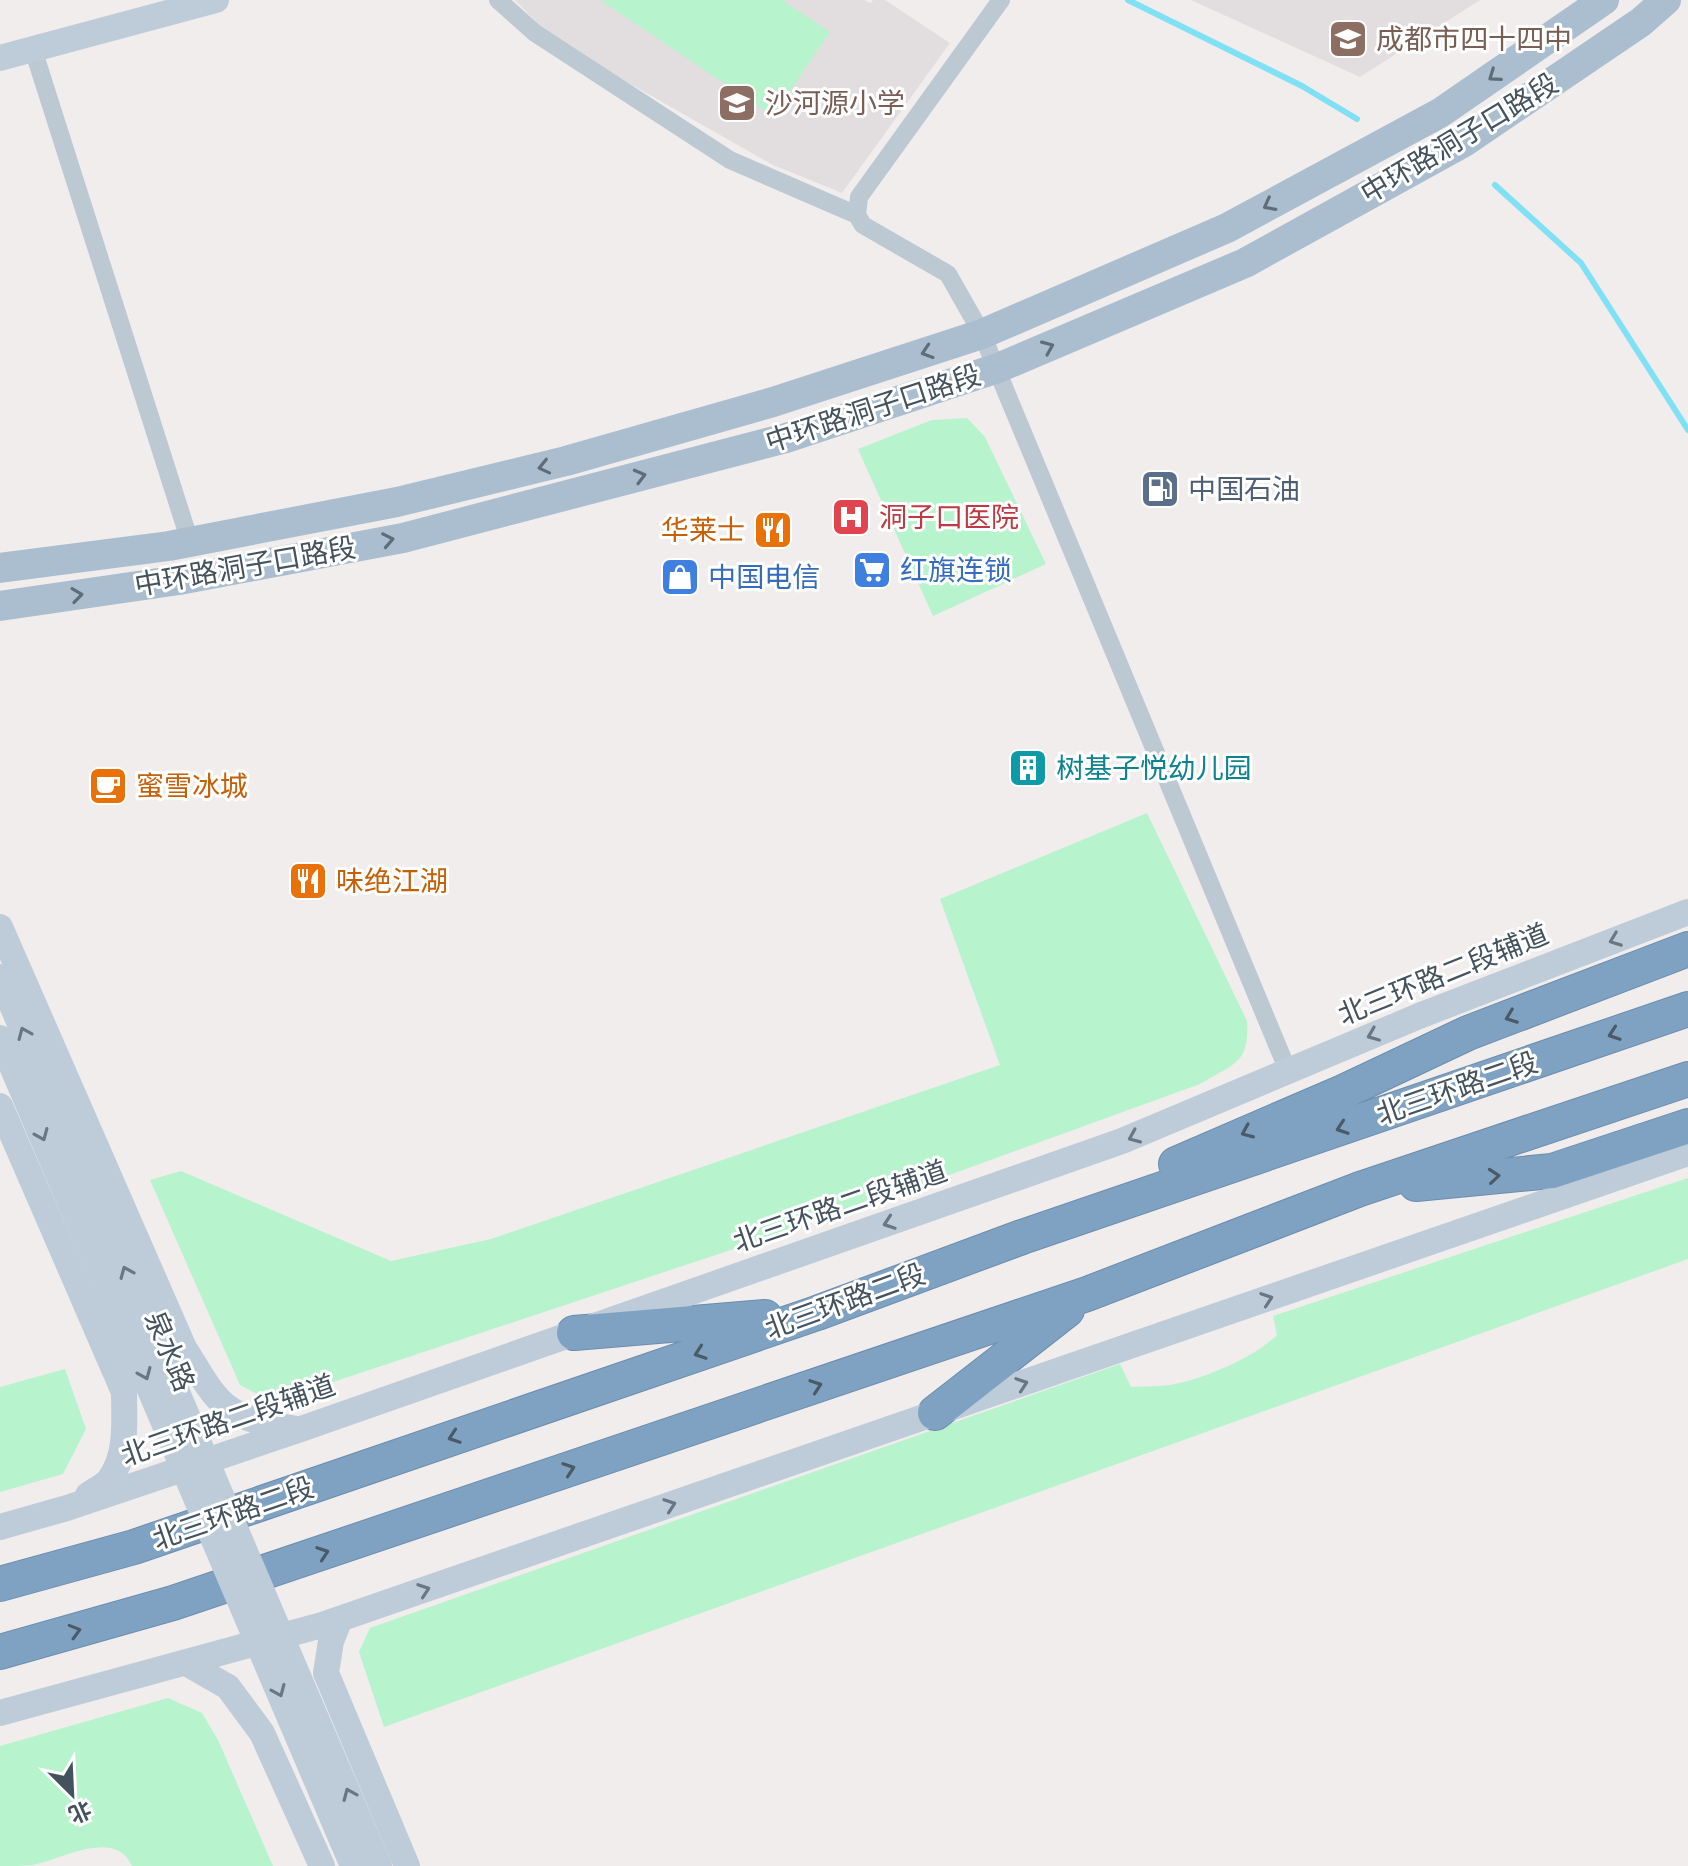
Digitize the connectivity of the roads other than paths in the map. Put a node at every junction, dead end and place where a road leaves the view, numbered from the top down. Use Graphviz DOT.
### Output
graph roads {
  1 [pos="216,0"];
  2 [pos="498,0"];
  3 [pos="1001,0"];
  4 [pos="1604,0"];
  5 [pos="1666,0"];
  6 [pos="33,49"];
  7 [pos="0,58"];
  8 [pos="857,215"];
  9 [pos="982,334"];
  10 [pos="998,368"];
  11 [pos="190,542"];
  12 [pos="0,568"];
  13 [pos="0,606"];
  14 [pos="1688,912"];
  15 [pos="0,927"];
  16 [pos="1688,949"];
  17 [pos="0,977"];
  18 [pos="1688,1009"];
  19 [pos="0,1038"];
  20 [pos="1288,1071"];
  21 [pos="1688,1079"];
  22 [pos="0,1106"];
  23 [pos="1688,1126"];
  24 [pos="1688,1153"];
  25 [pos="1360,1189"];
  26 [pos="1022,1237"];
  27 [pos="1087,1294"];
  28 [pos="817,1313"];
  29 [pos="574,1333"];
  30 [pos="935,1413"];
  31 [pos="301,1429"];
  32 [pos="67,1508"];
  33 [pos="0,1527"];
  34 [pos="0,1584"];
  35 [pos="340,1619"];
  36 [pos="0,1652"];
  37 [pos="188,1664"];
  38 [pos="0,1713"];
  39 [pos="322,1866"];
  40 [pos="353,1866"];
  41 [pos="379,1866"];
  42 [pos="407,1866"];
  1 -- 6 [label="main road"];
  2 -- 8 [label="street"];
  3 -- 8 [label="street"];
  4 -- 9 [label="main road, 中环路洞子口路段, one-way"];
  10 -- 5 [label="main road, 中环路洞子口路段, one-way"];
  6 -- 7 [label="main road"];
  6 -- 11 [label="street"];
  8 -- 9 [label="street"];
  9 -- 10 [label="street"];
  9 -- 11 [label="main road, 中环路洞子口路段, one-way"];
  13 -- 10 [label="main road, 中环路洞子口路段, one-way"];
  10 -- 20 [label="street"];
  11 -- 12 [label="main road, 中环路洞子口路段"];
  14 -- 20 [label="main road, 北三环路二段辅道, one-way"];
  15 -- 31 [label="main road"];
  16 -- 26 [label="highway, one-way"];
  41 -- 17 [label="main road, one-way, bridge"];
  18 -- 26 [label="highway, 北三环路二段, one-way"];
  19 -- 40 [label="main road, 泉水路, one-way, bridge"];
  20 -- 29 [label="main road, 北三环路二段辅道, one-way"];
  21 -- 25 [label="highway"];
  22 -- 32 [label="main road"];
  25 -- 23 [label="highway, one-way"];
  30 -- 24 [label="main road, one-way"];
  25 -- 27 [label="highway"];
  26 -- 28 [label="highway, 北三环路二段"];
  27 -- 30 [label="highway"];
  36 -- 27 [label="highway, one-way"];
  28 -- 29 [label="highway"];
  28 -- 34 [label="highway, 北三环路二段, one-way"];
  29 -- 31 [label="main road, 北三环路二段辅道"];
  35 -- 30 [label="main road, one-way"];
  31 -- 32 [label="main road, 北三环路二段辅道"];
  32 -- 33 [label="main road, 北三环路二段辅道"];
  35 -- 37 [label="main road"];
  35 -- 42 [label="main road"];
  37 -- 38 [label="main road"];
  37 -- 39 [label="main road"];
}
